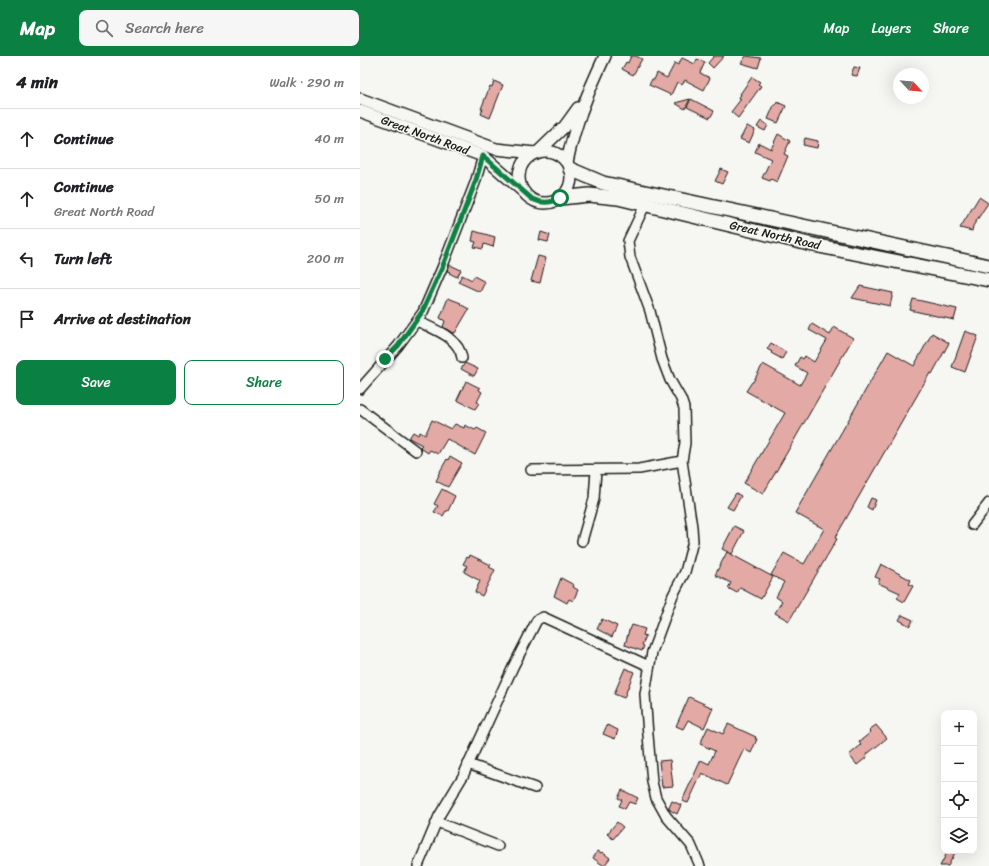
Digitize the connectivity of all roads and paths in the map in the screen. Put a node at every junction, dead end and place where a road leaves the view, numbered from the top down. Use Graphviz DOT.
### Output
graph roads {
  1 [pos="605,56"];
  2 [pos="586,96"];
  3 [pos="360,99"];
  4 [pos="360,111"];
  5 [pos="537,152"];
  6 [pos="483,156"];
  7 [pos="568,165"];
  8 [pos="524,192"];
  9 [pos="560,198"];
  10 [pos="645,205"];
  11 [pos="989,266"];
  12 [pos="989,280"];
  13 [pos="417,321"];
  14 [pos="462,358"];
  15 [pos="360,389"];
  16 [pos="360,409"];
  17 [pos="416,450"];
  18 [pos="682,461"];
  19 [pos="531,470"];
  20 [pos="596,470"];
  21 [pos="989,504"];
  22 [pos="972,525"];
  23 [pos="582,542"];
  24 [pos="649,666"];
  25 [pos="468,764"];
  26 [pos="536,788"];
  27 [pos="437,822"];
  28 [pos="498,846"];
  29 [pos="696,863"];
  30 [pos="418,866"];
  1 -- 2 [label="main road"];
  2 -- 5 [label="main road"];
  2 -- 7 [label="main road"];
  3 -- 5 [label="main road, Great North Road"];
  4 -- 6 [label="main road, Great North Road"];
  5 -- 7 [label="main road"];
  5 -- 8 [label="main road"];
  6 -- 8 [label="main road, Great North Road"];
  6 -- 13 [label="street"];
  7 -- 9 [label="main road"];
  7 -- 11 [label="highway, Great North Road"];
  8 -- 9 [label="main road"];
  9 -- 10 [label="highway, Great North Road"];
  10 -- 12 [label="highway, Great North Road"];
  10 -- 18 [label="street"];
  13 -- 14 [label="street"];
  13 -- 15 [label="street"];
  16 -- 17 [label="street"];
  18 -- 20 [label="street"];
  18 -- 24 [label="street"];
  19 -- 20 [label="street"];
  20 -- 23 [label="street"];
  21 -- 22 [label="street"];
  24 -- 25 [label="street"];
  24 -- 29 [label="street"];
  25 -- 26 [label="street"];
  25 -- 27 [label="street"];
  27 -- 28 [label="street"];
  27 -- 30 [label="street"];
}
